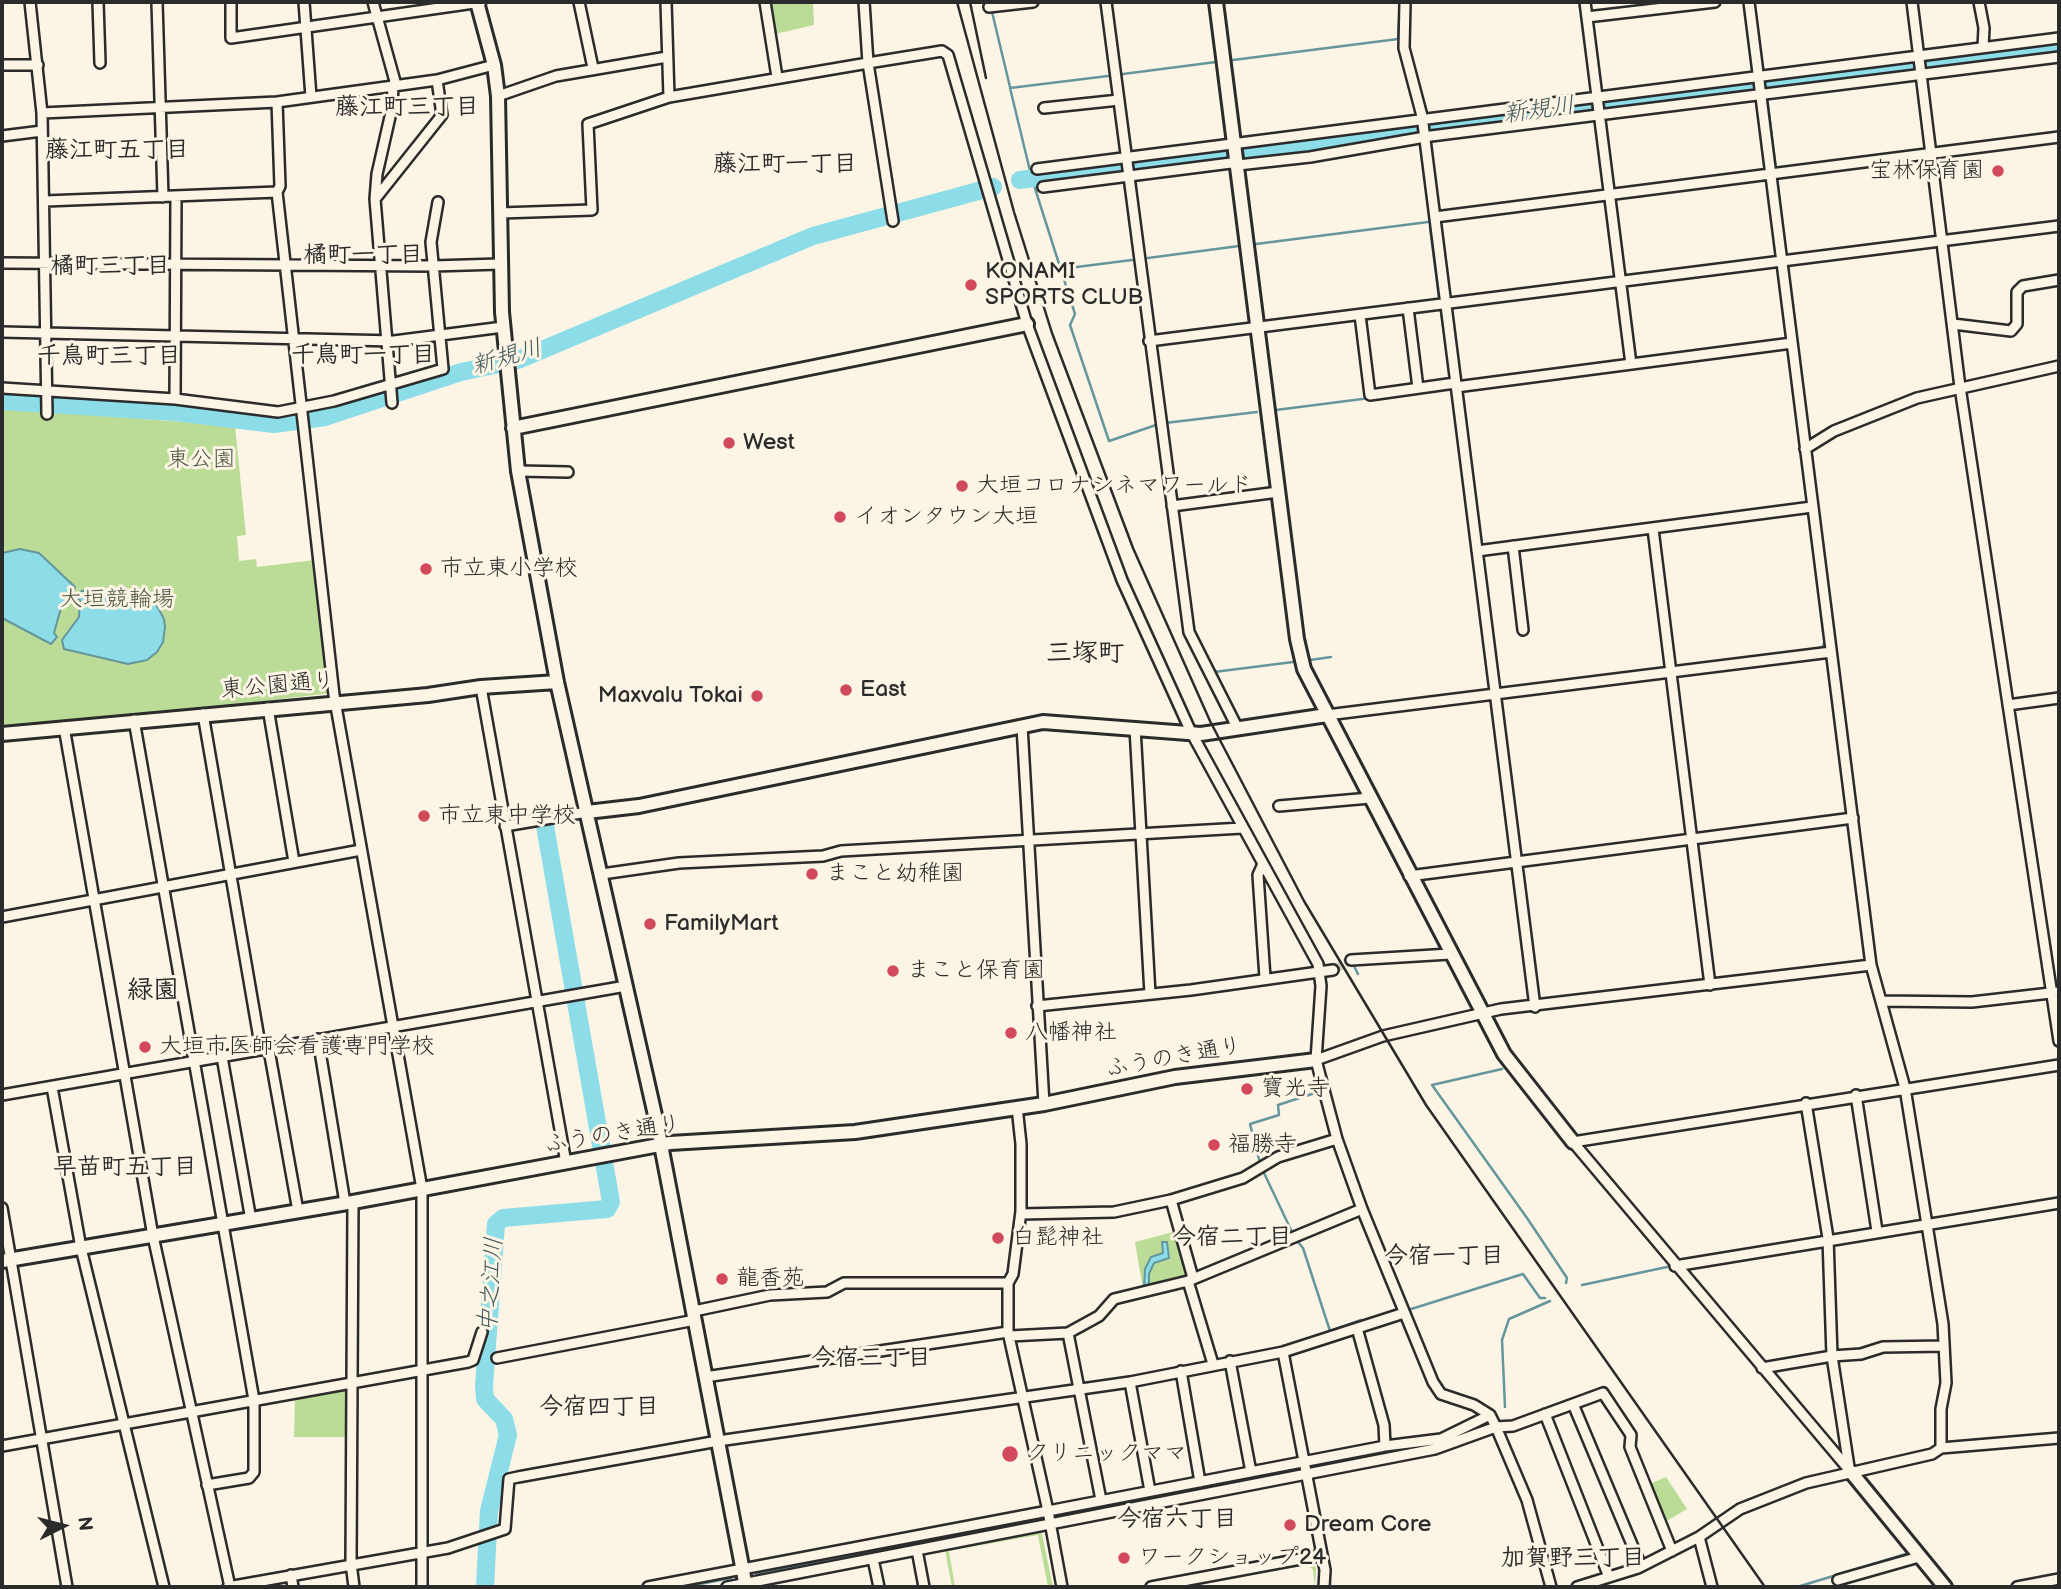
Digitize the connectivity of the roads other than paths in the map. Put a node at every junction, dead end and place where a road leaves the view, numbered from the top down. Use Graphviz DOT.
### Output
graph roads {
  1 [pos="30,2"];
  2 [pos="98,2"];
  3 [pos="157,2"];
  4 [pos="231,2"];
  5 [pos="304,2"];
  6 [pos="373,2"];
  7 [pos="477,2"];
  8 [pos="483,2"];
  9 [pos="579,2"];
  10 [pos="666,2"];
  11 [pos="765,2"];
  12 [pos="864,2"];
  13 [pos="1033,2"];
  14 [pos="1106,2"];
  15 [pos="1216,2"];
  16 [pos="1405,2"];
  17 [pos="1585,2"];
  18 [pos="1715,2"];
  19 [pos="1749,2"];
  20 [pos="1912,2"];
  21 [pos="1979,2"];
  22 [pos="989,7"];
  23 [pos="378,17"];
  24 [pos="1587,17"];
  25 [pos="306,27"];
  26 [pos="2059,38"];
  27 [pos="1983,47"];
  28 [pos="667,57"];
  29 [pos="1918,57"];
  30 [pos="2059,57"];
  31 [pos="100,63"];
  32 [pos="868,63"];
  33 [pos="2,65"];
  34 [pos="38,65"];
  35 [pos="494,65"];
  36 [pos="593,68"];
  37 [pos="1920,73"];
  38 [pos="777,77"];
  39 [pos="1758,77"];
  40 [pos="437,80"];
  41 [pos="395,85"];
  42 [pos="1764,94"];
  43 [pos="498,96"];
  44 [pos="311,97"];
  45 [pos="669,97"];
  46 [pos="1597,97"];
  47 [pos="1119,100"];
  48 [pos="276,102"];
  49 [pos="160,107"];
  50 [pos="1044,108"];
  51 [pos="41,113"];
  52 [pos="1599,113"];
  53 [pos="1422,121"];
  54 [pos="42,131"];
  55 [pos="2,136"];
  56 [pos="1423,137"];
  57 [pos="2059,137"];
  58 [pos="1236,154"];
  59 [pos="1932,154"];
  60 [pos="1127,159"];
  61 [pos="1037,169"];
  62 [pos="1771,174"];
  63 [pos="1129,175"];
  64 [pos="1043,187"];
  65 [pos="277,192"];
  66 [pos="1610,195"];
  67 [pos="176,196"];
  68 [pos="163,197"];
  69 [pos="375,199"];
  70 [pos="45,201"];
  71 [pos="438,202"];
  72 [pos="500,213"];
  73 [pos="1435,217"];
  74 [pos="893,221"];
  75 [pos="2059,226"];
  76 [pos="1943,240"];
  77 [pos="1781,261"];
  78 [pos="45,262"];
  79 [pos="2,263"];
  80 [pos="176,264"];
  81 [pos="285,264"];
  82 [pos="500,264"];
  83 [pos="380,266"];
  84 [pos="433,266"];
  85 [pos="2059,280"];
  86 [pos="1621,282"];
  87 [pos="1446,304"];
  88 [pos="1408,309"];
  89 [pos="1360,315"];
  90 [pos="1027,324"];
  91 [pos="1952,324"];
  92 [pos="503,327"];
  93 [pos="1257,327"];
  94 [pos="2,332"];
  95 [pos="48,333"];
  96 [pos="176,335"];
  97 [pos="439,337"];
  98 [pos="294,338"];
  99 [pos="386,341"];
  100 [pos="1149,341"];
  101 [pos="1792,343"];
  102 [pos="1631,364"];
  103 [pos="2059,366"];
  104 [pos="1455,385"];
  105 [pos="391,387"];
  106 [pos="1960,387"];
  107 [pos="2,388"];
  108 [pos="1418,388"];
  109 [pos="48,393"];
  110 [pos="175,399"];
  111 [pos="392,403"];
  112 [pos="303,410"];
  113 [pos="47,414"];
  114 [pos="513,428"];
  115 [pos="1805,449"];
  116 [pos="518,471"];
  117 [pos="568,472"];
  118 [pos="1278,492"];
  119 [pos="1172,506"];
  120 [pos="1812,507"];
  121 [pos="1653,529"];
  122 [pos="1513,546"];
  123 [pos="1477,551"];
  124 [pos="1523,630"];
  125 [pos="1831,652"];
  126 [pos="1671,673"];
  127 [pos="557,682"];
  128 [pos="481,687"];
  129 [pos="1495,695"];
  130 [pos="2059,698"];
  131 [pos="335,702"];
  132 [pos="2008,705"];
  133 [pos="268,708"];
  134 [pos="202,714"];
  135 [pos="1327,715"];
  136 [pos="134,720"];
  137 [pos="1022,726"];
  138 [pos="64,727"];
  139 [pos="1135,728"];
  140 [pos="1238,729"];
  141 [pos="1191,732"];
  142 [pos="2,734"];
  143 [pos="1370,798"];
  144 [pos="1279,806"];
  145 [pos="587,812"];
  146 [pos="1853,818"];
  147 [pos="505,826"];
  148 [pos="1242,828"];
  149 [pos="1142,835"];
  150 [pos="1692,839"];
  151 [pos="1027,841"];
  152 [pos="361,850"];
  153 [pos="293,862"];
  154 [pos="1517,862"];
  155 [pos="1262,866"];
  156 [pos="229,874"];
  157 [pos="602,874"];
  158 [pos="1409,876"];
  159 [pos="164,886"];
  160 [pos="94,902"];
  161 [pos="2,917"];
  162 [pos="1450,954"];
  163 [pos="1351,960"];
  164 [pos="1871,965"];
  165 [pos="1333,970"];
  166 [pos="1319,971"];
  167 [pos="1265,978"];
  168 [pos="1710,985"];
  169 [pos="626,986"];
  170 [pos="2055,993"];
  171 [pos="1150,994"];
  172 [pos="537,1000"];
  173 [pos="1881,1001"];
  174 [pos="1037,1006"];
  175 [pos="1535,1007"];
  176 [pos="1481,1014"];
  177 [pos="393,1026"];
  178 [pos="318,1039"];
  179 [pos="2059,1041"];
  180 [pos="265,1050"];
  181 [pos="222,1057"];
  182 [pos="1316,1060"];
  183 [pos="195,1062"];
  184 [pos="2059,1065"];
  185 [pos="124,1074"];
  186 [pos="52,1087"];
  187 [pos="1905,1088"];
  188 [pos="2,1095"];
  189 [pos="1856,1095"];
  190 [pos="1806,1103"];
  191 [pos="1044,1104"];
  192 [pos="1017,1107"];
  193 [pos="1337,1139"];
  194 [pos="1573,1142"];
  195 [pos="661,1145"];
  196 [pos="566,1163"];
  197 [pos="422,1189"];
  198 [pos="1171,1200"];
  199 [pos="349,1203"];
  200 [pos="2059,1203"];
  201 [pos="2,1208"];
  202 [pos="1362,1209"];
  203 [pos="298,1211"];
  204 [pos="1021,1214"];
  205 [pos="251,1220"];
  206 [pos="224,1224"];
  207 [pos="1927,1224"];
  208 [pos="1877,1231"];
  209 [pos="153,1236"];
  210 [pos="1828,1238"];
  211 [pos="81,1248"];
  212 [pos="5,1260"];
  213 [pos="1675,1266"];
  214 [pos="1191,1280"];
  215 [pos="1008,1283"];
  216 [pos="1404,1313"];
  217 [pos="694,1316"];
  218 [pos="1357,1328"];
  219 [pos="482,1332"];
  220 [pos="1068,1333"];
  221 [pos="1009,1334"];
  222 [pos="1944,1346"];
  223 [pos="1283,1352"];
  224 [pos="1832,1356"];
  225 [pos="497,1358"];
  226 [pos="1230,1361"];
  227 [pos="1213,1364"];
  228 [pos="1762,1368"];
  229 [pos="420,1371"];
  230 [pos="1181,1371"];
  231 [pos="705,1377"];
  232 [pos="352,1382"];
  233 [pos="1130,1382"];
  234 [pos="1079,1388"];
  235 [pos="1024,1396"];
  236 [pos="254,1400"];
  237 [pos="1573,1404"];
  238 [pos="191,1411"];
  239 [pos="1490,1415"];
  240 [pos="1545,1415"];
  241 [pos="125,1423"];
  242 [pos="1496,1427"];
  243 [pos="40,1437"];
  244 [pos="2059,1438"];
  245 [pos="718,1441"];
  246 [pos="2,1446"];
  247 [pos="1385,1446"];
  248 [pos="1941,1448"];
  249 [pos="1304,1462"];
  250 [pos="1251,1472"];
  251 [pos="1851,1472"];
  252 [pos="1307,1475"];
  253 [pos="1200,1482"];
  254 [pos="208,1485"];
  255 [pos="1150,1491"];
  256 [pos="1101,1500"];
  257 [pos="1048,1511"];
  258 [pos="1049,1524"];
  259 [pos="1699,1537"];
  260 [pos="917,1550"];
  261 [pos="1672,1551"];
  262 [pos="420,1552"];
  263 [pos="1322,1555"];
  264 [pos="1919,1556"];
  265 [pos="873,1559"];
  266 [pos="351,1563"];
  267 [pos="1641,1566"];
  268 [pos="743,1569"];
  269 [pos="291,1574"];
  270 [pos="1609,1577"];
  271 [pos="2059,1579"];
  272 [pos="1838,1580"];
  273 [pos="264,1584"];
  274 [pos="746,1586"];
  275 [pos="67,1587"];
  276 [pos="164,1587"];
  277 [pos="229,1587"];
  278 [pos="293,1587"];
  279 [pos="354,1587"];
  280 [pos="422,1587"];
  281 [pos="648,1587"];
  282 [pos="727,1587"];
  283 [pos="879,1587"];
  284 [pos="924,1587"];
  285 [pos="1062,1587"];
  286 [pos="1151,1587"];
  287 [pos="1324,1587"];
  288 [pos="1551,1587"];
  289 [pos="1577,1587"];
  290 [pos="1712,1587"];
  291 [pos="1945,1587"];
  292 [pos="2017,1587"];
  1 -- 34 [label="street"];
  2 -- 31 [label="street"];
  3 -- 49 [label="street"];
  4 -- 25 [label="street"];
  5 -- 25 [label="street"];
  6 -- 23 [label="street"];
  7 -- 8 [label="street"];
  7 -- 23 [label="street"];
  7 -- 35 [label="street"];
  9 -- 36 [label="street"];
  10 -- 28 [label="street"];
  11 -- 38 [label="street"];
  12 -- 32 [label="street"];
  13 -- 22 [label="street"];
  14 -- 47 [label="street"];
  15 -- 58 [label="street"];
  16 -- 53 [label="street"];
  17 -- 24 [label="street"];
  18 -- 24 [label="street"];
  19 -- 39 [label="street"];
  20 -- 29 [label="street"];
  21 -- 27 [label="street"];
  23 -- 25 [label="street"];
  23 -- 41 [label="street"];
  24 -- 46 [label="street"];
  25 -- 44 [label="street"];
  26 -- 27 [label="street"];
  27 -- 29 [label="street"];
  28 -- 36 [label="street"];
  28 -- 45 [label="street"];
  29 -- 37 [label="street"];
  29 -- 39 [label="street"];
  30 -- 37 [label="street"];
  32 -- 38 [label="street"];
  32 -- 74 [label="street"];
  32 -- 90 [label="street"];
  33 -- 34 [label="street"];
  34 -- 51 [label="street"];
  35 -- 40 [label="street"];
  35 -- 43 [label="street"];
  36 -- 43 [label="street"];
  37 -- 42 [label="street"];
  37 -- 59 [label="street"];
  38 -- 45 [label="street"];
  39 -- 42 [label="street"];
  39 -- 46 [label="street"];
  40 -- 41 [label="street"];
  40 -- 69 [label="street"];
  41 -- 44 [label="street"];
  41 -- 69 [label="street"];
  42 -- 52 [label="street"];
  42 -- 62 [label="street"];
  43 -- 72 [label="street"];
  44 -- 48 [label="street"];
  45 -- 72 [label="street"];
  46 -- 52 [label="street"];
  46 -- 53 [label="street"];
  47 -- 50 [label="street"];
  47 -- 60 [label="street"];
  48 -- 49 [label="street"];
  48 -- 65 [label="street"];
  49 -- 51 [label="street"];
  49 -- 68 [label="street"];
  51 -- 54 [label="street"];
  52 -- 56 [label="street"];
  52 -- 66 [label="street"];
  53 -- 56 [label="street"];
  53 -- 58 [label="street"];
  54 -- 55 [label="street"];
  54 -- 70 [label="street"];
  56 -- 58 [label="street"];
  56 -- 73 [label="street"];
  57 -- 59 [label="street"];
  58 -- 60 [label="street"];
  58 -- 63 [label="street"];
  58 -- 93 [label="street"];
  59 -- 62 [label="street"];
  59 -- 76 [label="street"];
  60 -- 61 [label="street"];
  60 -- 63 [label="street"];
  62 -- 66 [label="street"];
  62 -- 77 [label="street"];
  63 -- 64 [label="street"];
  63 -- 100 [label="street"];
  65 -- 67 [label="street"];
  65 -- 81 [label="street"];
  66 -- 73 [label="street"];
  66 -- 86 [label="street"];
  67 -- 68 [label="street"];
  67 -- 80 [label="street"];
  68 -- 70 [label="street"];
  69 -- 83 [label="street"];
  70 -- 78 [label="street"];
  71 -- 84 [label="street"];
  72 -- 82 [label="street"];
  73 -- 87 [label="street"];
  75 -- 76 [label="street"];
  76 -- 77 [label="street"];
  76 -- 91 [label="street"];
  77 -- 86 [label="street"];
  77 -- 101 [label="street"];
  78 -- 79 [label="street"];
  78 -- 80 [label="street"];
  78 -- 95 [label="street"];
  80 -- 81 [label="street"];
  80 -- 96 [label="street"];
  81 -- 83 [label="street"];
  81 -- 98 [label="street"];
  82 -- 84 [label="street"];
  82 -- 92 [label="street"];
  83 -- 84 [label="street"];
  83 -- 99 [label="street"];
  84 -- 97 [label="street"];
  85 -- 91 [label="street"];
  86 -- 87 [label="street"];
  86 -- 102 [label="street"];
  87 -- 88 [label="street"];
  87 -- 104 [label="street"];
  88 -- 89 [label="street"];
  88 -- 108 [label="street"];
  89 -- 93 [label="street"];
  89 -- 108 [label="street"];
  90 -- 114 [label="street"];
  90 -- 141 [label="street"];
  91 -- 106 [label="street"];
  92 -- 97 [label="street"];
  92 -- 114 [label="street"];
  93 -- 100 [label="street"];
  93 -- 118 [label="street"];
  94 -- 95 [label="street"];
  95 -- 96 [label="street"];
  95 -- 109 [label="street"];
  96 -- 98 [label="street"];
  96 -- 110 [label="street"];
  97 -- 99 [label="street"];
  97 -- 105 [label="street"];
  98 -- 99 [label="street"];
  98 -- 112 [label="street"];
  99 -- 105 [label="street"];
  100 -- 119 [label="street"];
  101 -- 102 [label="street"];
  101 -- 115 [label="street"];
  102 -- 104 [label="street"];
  103 -- 106 [label="street"];
  104 -- 108 [label="street"];
  104 -- 123 [label="street"];
  105 -- 111 [label="street"];
  105 -- 112 [label="street"];
  106 -- 115 [label="street"];
  106 -- 132 [label="street"];
  107 -- 109 [label="street"];
  109 -- 110 [label="street"];
  109 -- 113 [label="street"];
  110 -- 112 [label="street"];
  112 -- 131 [label="street"];
  114 -- 116 [label="street"];
  115 -- 120 [label="street"];
  116 -- 117 [label="street"];
  116 -- 127 [label="street"];
  118 -- 119 [label="street"];
  118 -- 135 [label="street"];
  119 -- 140 [label="street"];
  120 -- 121 [label="street"];
  120 -- 125 [label="street"];
  121 -- 122 [label="street"];
  121 -- 126 [label="street"];
  122 -- 123 [label="street"];
  122 -- 124 [label="street"];
  123 -- 129 [label="street"];
  125 -- 126 [label="street"];
  125 -- 146 [label="street"];
  126 -- 129 [label="street"];
  126 -- 150 [label="street"];
  127 -- 128 [label="street, 東公園通り"];
  127 -- 145 [label="street"];
  128 -- 131 [label="street, 東公園通り"];
  128 -- 147 [label="street"];
  129 -- 135 [label="street"];
  129 -- 154 [label="street"];
  130 -- 132 [label="street"];
  131 -- 133 [label="street, 東公園通り"];
  131 -- 152 [label="street"];
  132 -- 170 [label="street"];
  133 -- 134 [label="street, 東公園通り"];
  133 -- 153 [label="street"];
  134 -- 136 [label="street, 東公園通り"];
  134 -- 156 [label="street"];
  135 -- 140 [label="street"];
  135 -- 143 [label="street"];
  136 -- 138 [label="street, 東公園通り"];
  136 -- 159 [label="street"];
  137 -- 139 [label="street"];
  137 -- 145 [label="street"];
  137 -- 151 [label="street"];
  138 -- 142 [label="street, 東公園通り"];
  138 -- 160 [label="street"];
  139 -- 141 [label="street"];
  139 -- 149 [label="street"];
  140 -- 141 [label="street"];
  141 -- 148 [label="street"];
  143 -- 144 [label="street"];
  143 -- 158 [label="street"];
  145 -- 147 [label="street"];
  145 -- 157 [label="street"];
  146 -- 150 [label="street"];
  146 -- 164 [label="street"];
  147 -- 172 [label="street"];
  148 -- 149 [label="street"];
  148 -- 155 [label="street"];
  149 -- 151 [label="street"];
  149 -- 171 [label="street"];
  150 -- 154 [label="street"];
  150 -- 168 [label="street"];
  151 -- 157 [label="street"];
  151 -- 174 [label="street"];
  152 -- 153 [label="street"];
  152 -- 177 [label="street"];
  153 -- 156 [label="street"];
  154 -- 158 [label="street"];
  154 -- 175 [label="street"];
  155 -- 166 [label="street"];
  155 -- 167 [label="street"];
  156 -- 159 [label="street"];
  156 -- 180 [label="street"];
  157 -- 169 [label="street"];
  158 -- 162 [label="street"];
  159 -- 160 [label="street"];
  159 -- 183 [label="street"];
  160 -- 161 [label="street"];
  160 -- 185 [label="street"];
  162 -- 163 [label="street"];
  162 -- 176 [label="street"];
  164 -- 168 [label="street"];
  164 -- 173 [label="street"];
  165 -- 166 [label="street"];
  166 -- 167 [label="street"];
  166 -- 182 [label="street"];
  167 -- 171 [label="street"];
  168 -- 175 [label="street"];
  169 -- 172 [label="street"];
  169 -- 195 [label="street"];
  170 -- 173 [label="street"];
  170 -- 179 [label="street"];
  171 -- 174 [label="street"];
  172 -- 177 [label="street"];
  172 -- 196 [label="street"];
  173 -- 187 [label="street"];
  174 -- 191 [label="street"];
  175 -- 176 [label="street"];
  176 -- 182 [label="street"];
  176 -- 194 [label="street"];
  177 -- 178 [label="street"];
  177 -- 197 [label="street"];
  178 -- 180 [label="street"];
  178 -- 199 [label="street"];
  180 -- 181 [label="street"];
  180 -- 203 [label="street"];
  181 -- 183 [label="street"];
  181 -- 205 [label="street"];
  182 -- 191 [label="street, ふうのき通り"];
  182 -- 193 [label="street"];
  183 -- 185 [label="street"];
  183 -- 206 [label="street"];
  184 -- 187 [label="street"];
  185 -- 186 [label="street"];
  185 -- 209 [label="street"];
  186 -- 188 [label="street"];
  186 -- 211 [label="street"];
  187 -- 189 [label="street"];
  187 -- 207 [label="street"];
  189 -- 190 [label="street"];
  189 -- 208 [label="street"];
  190 -- 194 [label="street"];
  190 -- 210 [label="street"];
  191 -- 192 [label="street, ふうのき通り"];
  192 -- 195 [label="street, ふうのき通り"];
  192 -- 204 [label="street"];
  193 -- 198 [label="street"];
  193 -- 202 [label="street"];
  194 -- 213 [label="street"];
  195 -- 196 [label="street, ふうのき通り"];
  195 -- 217 [label="street"];
  196 -- 197 [label="street, ふうのき通り"];
  197 -- 199 [label="street, ふうのき通り"];
  197 -- 229 [label="street"];
  198 -- 204 [label="street"];
  198 -- 214 [label="street"];
  199 -- 203 [label="street, ふうのき通り"];
  199 -- 232 [label="street"];
  200 -- 207 [label="street"];
  201 -- 212 [label="street"];
  202 -- 214 [label="street"];
  202 -- 216 [label="street"];
  203 -- 205 [label="street, ふうのき通り"];
  204 -- 215 [label="street"];
  205 -- 206 [label="street, ふうのき通り"];
  206 -- 209 [label="street, ふうのき通り"];
  206 -- 236 [label="street"];
  207 -- 208 [label="street"];
  207 -- 222 [label="street"];
  208 -- 210 [label="street"];
  209 -- 211 [label="street, ふうのき通り"];
  209 -- 238 [label="street"];
  210 -- 213 [label="street"];
  210 -- 224 [label="street"];
  211 -- 212 [label="street, ふうのき通り"];
  211 -- 241 [label="street"];
  212 -- 243 [label="street"];
  213 -- 228 [label="street"];
  214 -- 220 [label="street"];
  214 -- 227 [label="street"];
  215 -- 217 [label="street"];
  215 -- 221 [label="street"];
  216 -- 218 [label="street"];
  216 -- 239 [label="street"];
  217 -- 225 [label="street"];
  217 -- 231 [label="street"];
  218 -- 223 [label="street"];
  218 -- 247 [label="street"];
  219 -- 229 [label="street"];
  220 -- 221 [label="street"];
  220 -- 234 [label="street"];
  221 -- 231 [label="street"];
  221 -- 235 [label="street"];
  222 -- 224 [label="street"];
  222 -- 248 [label="street"];
  223 -- 226 [label="street"];
  223 -- 249 [label="street"];
  224 -- 228 [label="street"];
  224 -- 251 [label="street"];
  226 -- 227 [label="street"];
  226 -- 250 [label="street"];
  227 -- 230 [label="street"];
  228 -- 251 [label="street"];
  229 -- 232 [label="street"];
  229 -- 262 [label="street"];
  230 -- 233 [label="street"];
  230 -- 253 [label="street"];
  231 -- 245 [label="street"];
  232 -- 236 [label="street"];
  232 -- 266 [label="street"];
  233 -- 234 [label="street"];
  233 -- 255 [label="street"];
  234 -- 235 [label="street"];
  234 -- 256 [label="street"];
  235 -- 245 [label="street"];
  235 -- 257 [label="street"];
  236 -- 238 [label="street"];
  236 -- 254 [label="street"];
  237 -- 240 [label="street"];
  237 -- 261 [label="street"];
  237 -- 267 [label="street"];
  238 -- 241 [label="street"];
  238 -- 254 [label="street"];
  239 -- 242 [label="street"];
  239 -- 247 [label="street"];
  240 -- 242 [label="street"];
  240 -- 270 [label="street"];
  241 -- 243 [label="street"];
  241 -- 276 [label="street"];
  242 -- 252 [label="street"];
  242 -- 288 [label="street"];
  243 -- 246 [label="street"];
  243 -- 275 [label="street"];
  244 -- 248 [label="street"];
  245 -- 262 [label="street"];
  245 -- 268 [label="street"];
  247 -- 249 [label="street"];
  248 -- 251 [label="street"];
  249 -- 250 [label="street"];
  249 -- 252 [label="street"];
  250 -- 253 [label="street"];
  251 -- 259 [label="street"];
  251 -- 264 [label="street"];
  252 -- 258 [label="street"];
  252 -- 263 [label="street"];
  253 -- 255 [label="street"];
  254 -- 277 [label="street"];
  255 -- 256 [label="street"];
  256 -- 257 [label="street"];
  257 -- 258 [label="street"];
  257 -- 268 [label="street"];
  258 -- 260 [label="street"];
  258 -- 285 [label="street"];
  259 -- 261 [label="street"];
  259 -- 290 [label="street"];
  260 -- 265 [label="street"];
  260 -- 284 [label="street"];
  261 -- 267 [label="street"];
  262 -- 266 [label="street"];
  262 -- 280 [label="street"];
  263 -- 286 [label="street"];
  263 -- 287 [label="street"];
  264 -- 272 [label="street"];
  264 -- 291 [label="street"];
  265 -- 274 [label="street"];
  265 -- 283 [label="street"];
  266 -- 269 [label="street"];
  266 -- 279 [label="street"];
  267 -- 270 [label="street"];
  268 -- 274 [label="street"];
  268 -- 281 [label="street"];
  269 -- 273 [label="street"];
  269 -- 278 [label="street"];
  270 -- 289 [label="street"];
  271 -- 292 [label="street"];
  273 -- 277 [label="street"];
  274 -- 282 [label="street"];
}
